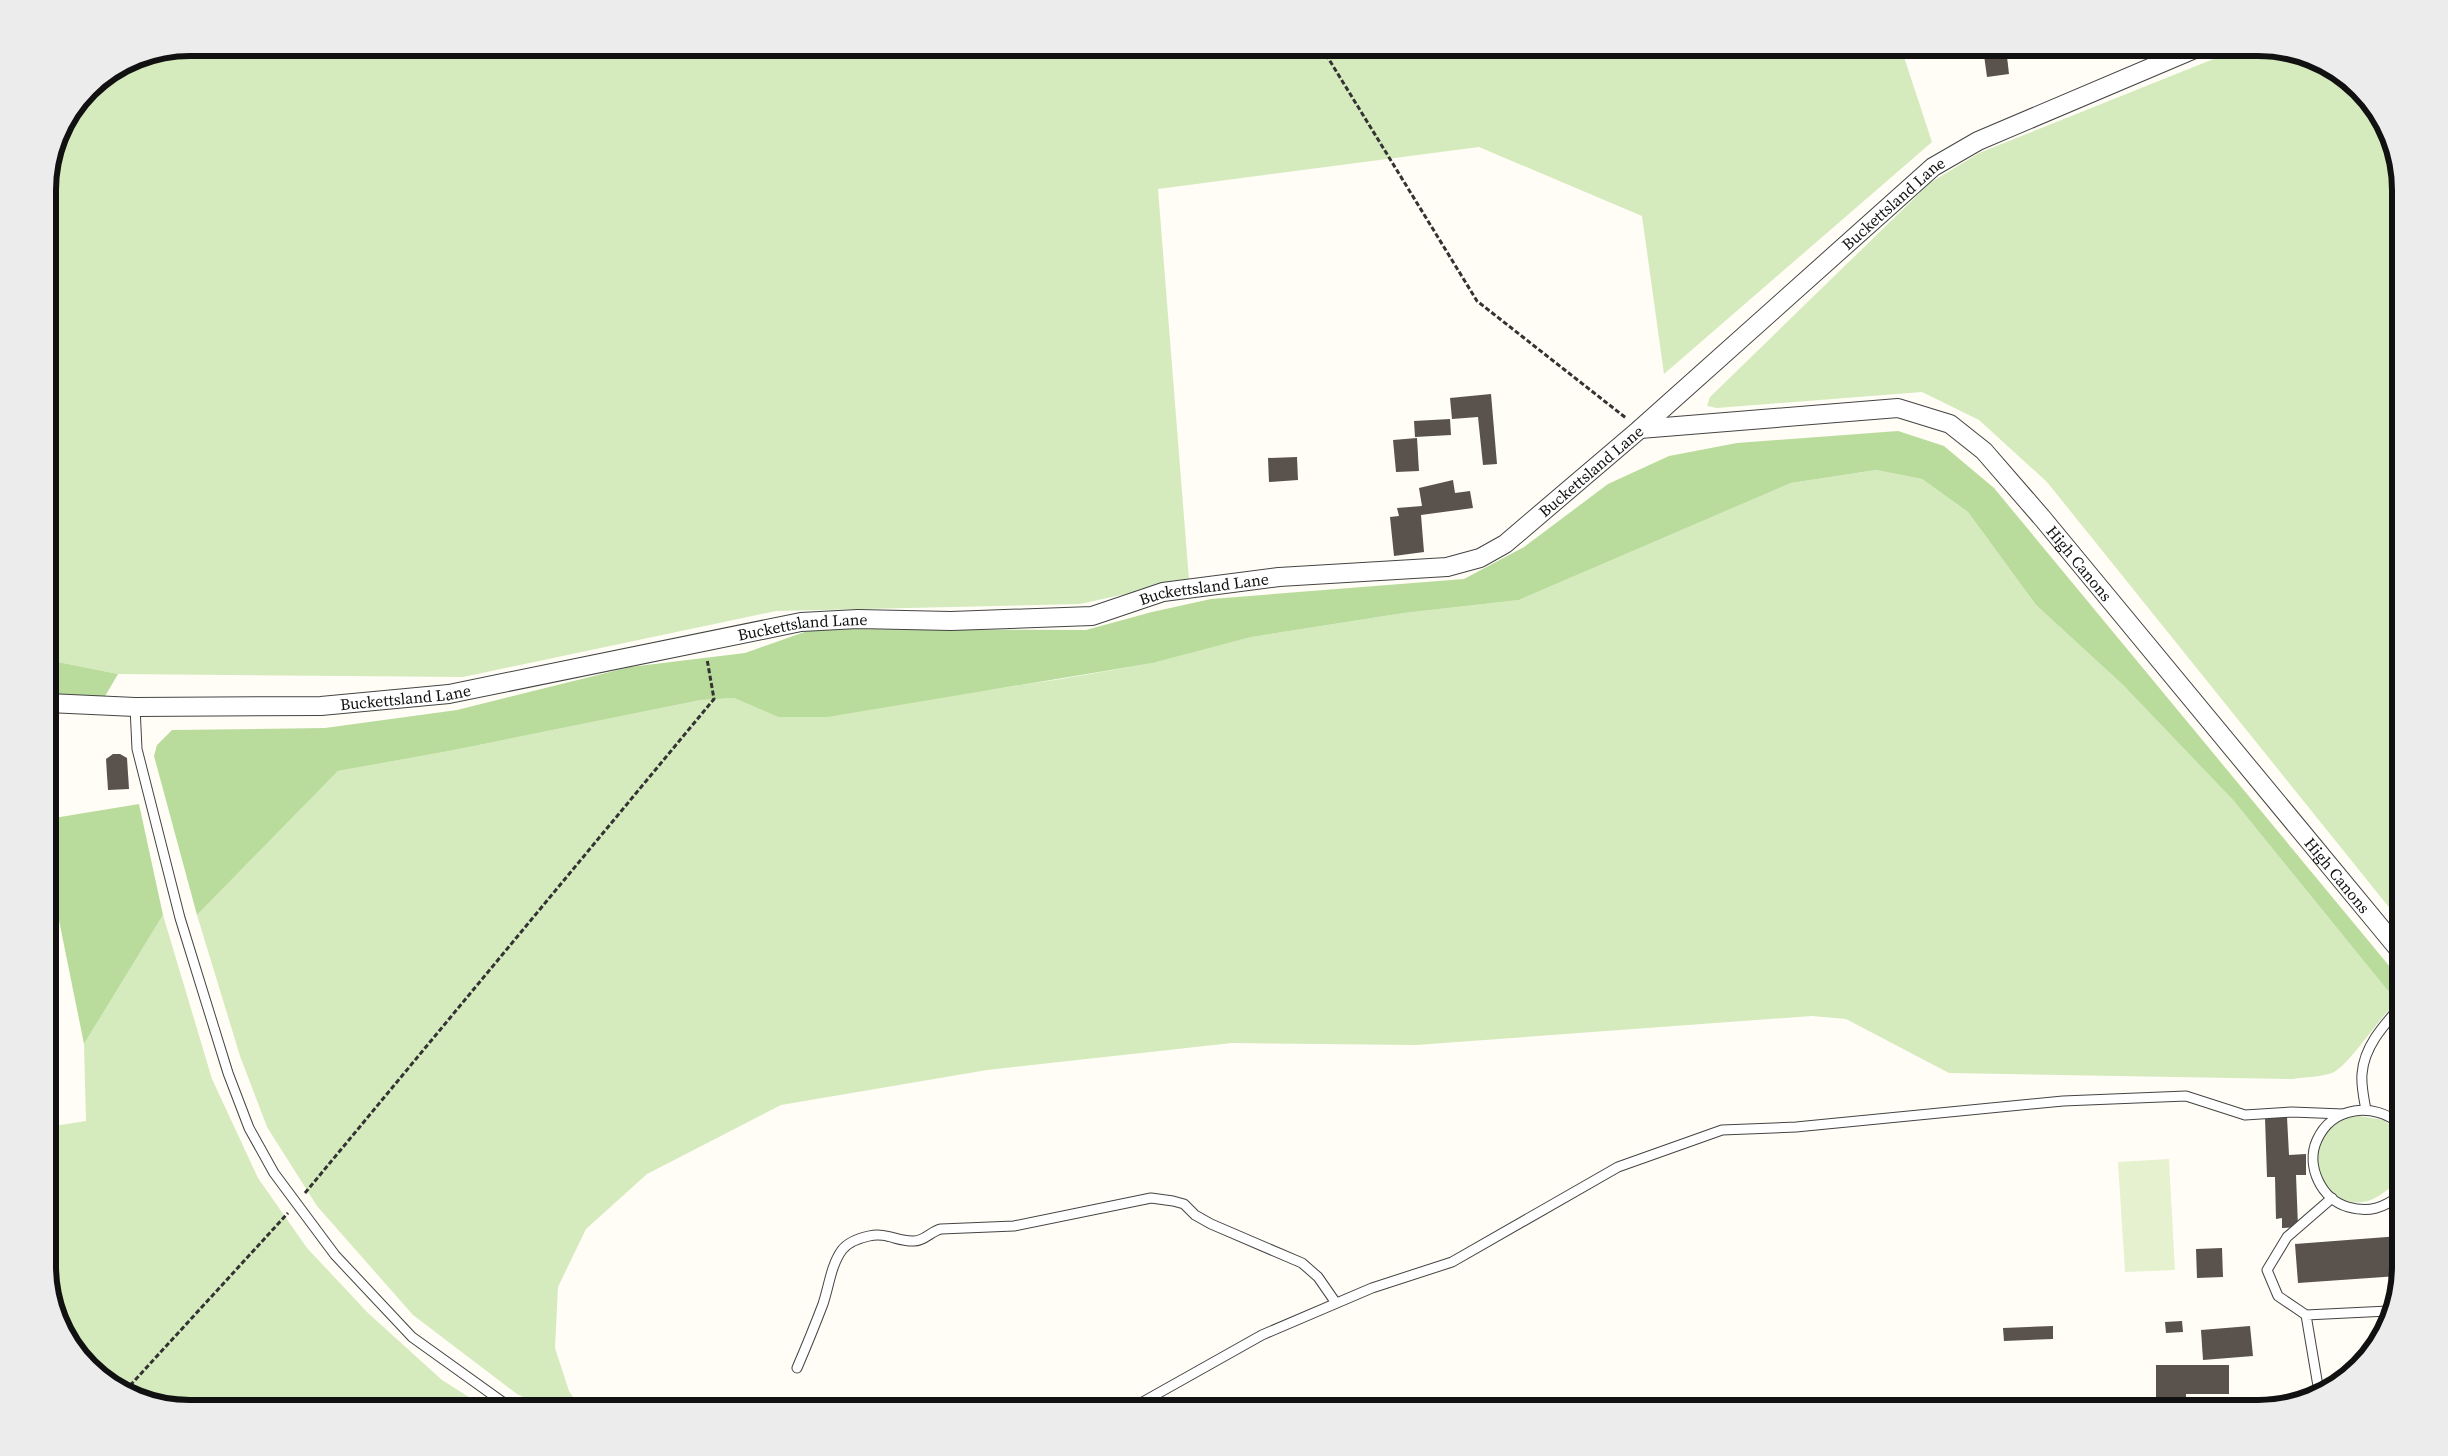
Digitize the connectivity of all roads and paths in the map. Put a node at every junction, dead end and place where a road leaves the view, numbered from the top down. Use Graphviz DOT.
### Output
graph roads {
  1 [pos="1327,56"];
  2 [pos="2179,56"];
  3 [pos="1640,429"];
  4 [pos="704,642"];
  5 [pos="57,703"];
  6 [pos="135,707"];
  7 [pos="2392,941"];
  8 [pos="2392,1016"];
  9 [pos="2366,1110"];
  10 [pos="2343,1114"];
  11 [pos="2392,1119"];
  12 [pos="2332,1198"];
  13 [pos="2392,1201"];
  14 [pos="296,1204"];
  15 [pos="1336,1303"];
  16 [pos="2384,1311"];
  17 [pos="2306,1315"];
  18 [pos="797,1368"];
  19 [pos="130,1386"];
  20 [pos="2318,1386"];
  21 [pos="500,1400"];
  22 [pos="1146,1400"];
  1 -- 3 [label="path"];
  2 -- 3 [label="street, Buckettsland Lane"];
  3 -- 4 [label="street, Buckettsland Lane"];
  3 -- 7 [label="street, High Canons"];
  4 -- 6 [label="street, Buckettsland Lane"];
  4 -- 14 [label="path"];
  5 -- 6 [label="street, Buckettsland Lane"];
  6 -- 14 [label="lane"];
  8 -- 9 [label="lane"];
  9 -- 10 [label="lane"];
  9 -- 11 [label="lane"];
  10 -- 12 [label="lane"];
  10 -- 15 [label="lane"];
  12 -- 13 [label="lane"];
  12 -- 17 [label="lane"];
  14 -- 19 [label="path"];
  14 -- 21 [label="lane"];
  15 -- 18 [label="lane"];
  15 -- 22 [label="lane"];
  16 -- 17 [label="lane"];
  17 -- 20 [label="lane"];
}
